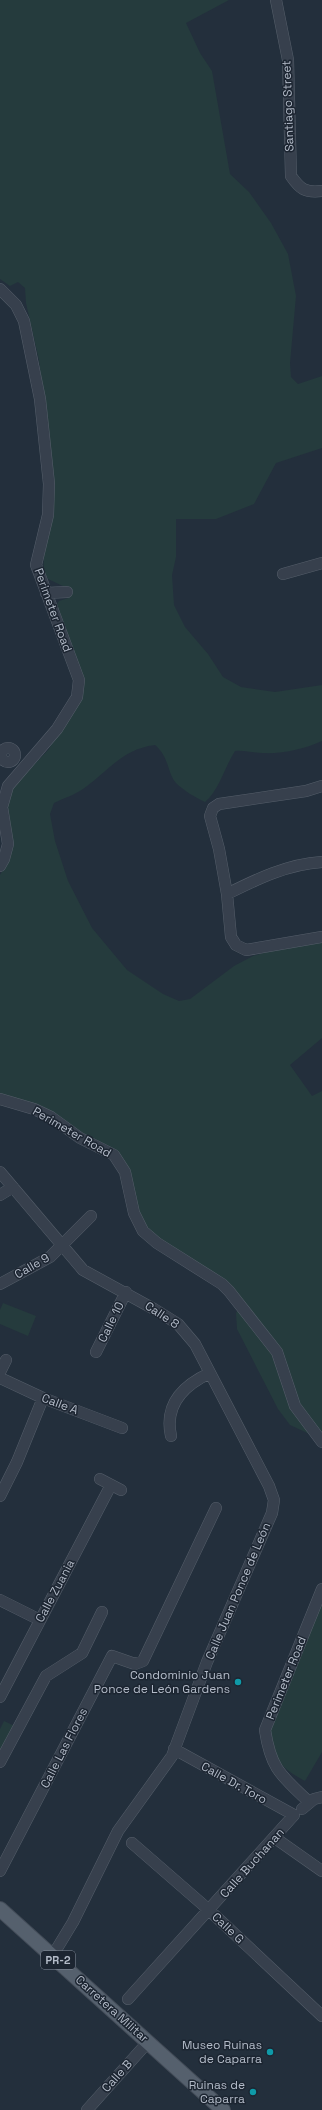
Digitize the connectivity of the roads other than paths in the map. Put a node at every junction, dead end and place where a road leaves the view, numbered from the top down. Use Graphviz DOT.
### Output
graph roads {
  1 [pos="276,0"];
  2 [pos="322,191"];
  3 [pos="0,289"];
  4 [pos="322,563"];
  5 [pos="283,574"];
  6 [pos="67,592"];
  7 [pos="46,593"];
  8 [pos="322,786"];
  9 [pos="322,862"];
  10 [pos="0,866"];
  11 [pos="227,894"];
  12 [pos="322,937"];
  13 [pos="0,1099"];
  14 [pos="0,1172"];
  15 [pos="13,1188"];
  16 [pos="0,1195"];
  17 [pos="91,1216"];
  18 [pos="62,1246"];
  19 [pos="0,1284"];
  20 [pos="126,1292"];
  21 [pos="96,1352"];
  22 [pos="6,1360"];
  23 [pos="0,1372"];
  24 [pos="210,1373"];
  25 [pos="0,1378"];
  26 [pos="43,1398"];
  27 [pos="122,1428"];
  28 [pos="171,1436"];
  29 [pos="322,1442"];
  30 [pos="100,1479"];
  31 [pos="0,1496"];
  32 [pos="274,1500"];
  33 [pos="216,1508"];
  34 [pos="322,1589"];
  35 [pos="0,1600"];
  36 [pos="102,1612"];
  37 [pos="40,1620"];
  38 [pos="0,1697"];
  39 [pos="174,1749"];
  40 [pos="0,1762"];
  41 [pos="322,1797"];
  42 [pos="302,1809"];
  43 [pos="275,1838"];
  44 [pos="132,1843"];
  45 [pos="0,1871"];
  46 [pos="322,1871"];
  47 [pos="0,1909"];
  48 [pos="208,1910"];
  49 [pos="53,1955"];
  50 [pos="128,1999"];
  51 [pos="322,2016"];
  52 [pos="148,2042"];
  53 [pos="87,2110"];
  54 [pos="223,2110"];
  1 -- 2 [label="street, Santiago Street"];
  3 -- 7 [label="street, Perimeter Road"];
  4 -- 5 [label="street"];
  6 -- 7 [label="street"];
  7 -- 10 [label="street, Perimeter Road"];
  8 -- 11 [label="street"];
  9 -- 11 [label="street"];
  11 -- 12 [label="street"];
  13 -- 29 [label="street, Perimeter Road"];
  14 -- 15 [label="street, Calle 8"];
  15 -- 16 [label="street"];
  15 -- 18 [label="street, Calle 8"];
  17 -- 18 [label="street, Calle 9"];
  18 -- 19 [label="street, Calle 9"];
  18 -- 20 [label="street, Calle 8"];
  20 -- 21 [label="street, Calle 10"];
  20 -- 24 [label="street, Calle 8"];
  22 -- 23 [label="street"];
  24 -- 28 [label="street"];
  24 -- 32 [label="street, Calle 8"];
  25 -- 26 [label="street, Calle A"];
  26 -- 27 [label="street, Calle A"];
  26 -- 31 [label="street"];
  30 -- 37 [label="street, Calle Zuania"];
  32 -- 39 [label="street, Calle Juan Ponce de León"];
  33 -- 45 [label="street, Calle Las Flores"];
  34 -- 42 [label="street, Perimeter Road"];
  35 -- 37 [label="street"];
  36 -- 40 [label="street"];
  37 -- 38 [label="street, Calle Zuania"];
  39 -- 42 [label="street, Calle Dr. Toro"];
  39 -- 49 [label="street, Calle Juan Ponce de León"];
  41 -- 42 [label="street"];
  42 -- 43 [label="street, Calle Buchanan"];
  43 -- 46 [label="street"];
  43 -- 48 [label="street, Calle Buchanan"];
  44 -- 48 [label="street, Calle G"];
  47 -- 49 [label="main road, Carretera Militar / PR-2"];
  48 -- 50 [label="street, Calle Buchanan"];
  48 -- 51 [label="street, Calle G"];
  49 -- 52 [label="main road, Carretera Militar / PR-2"];
  52 -- 53 [label="street, Calle B"];
  52 -- 54 [label="main road, Carretera Militar / PR-2"];
}
